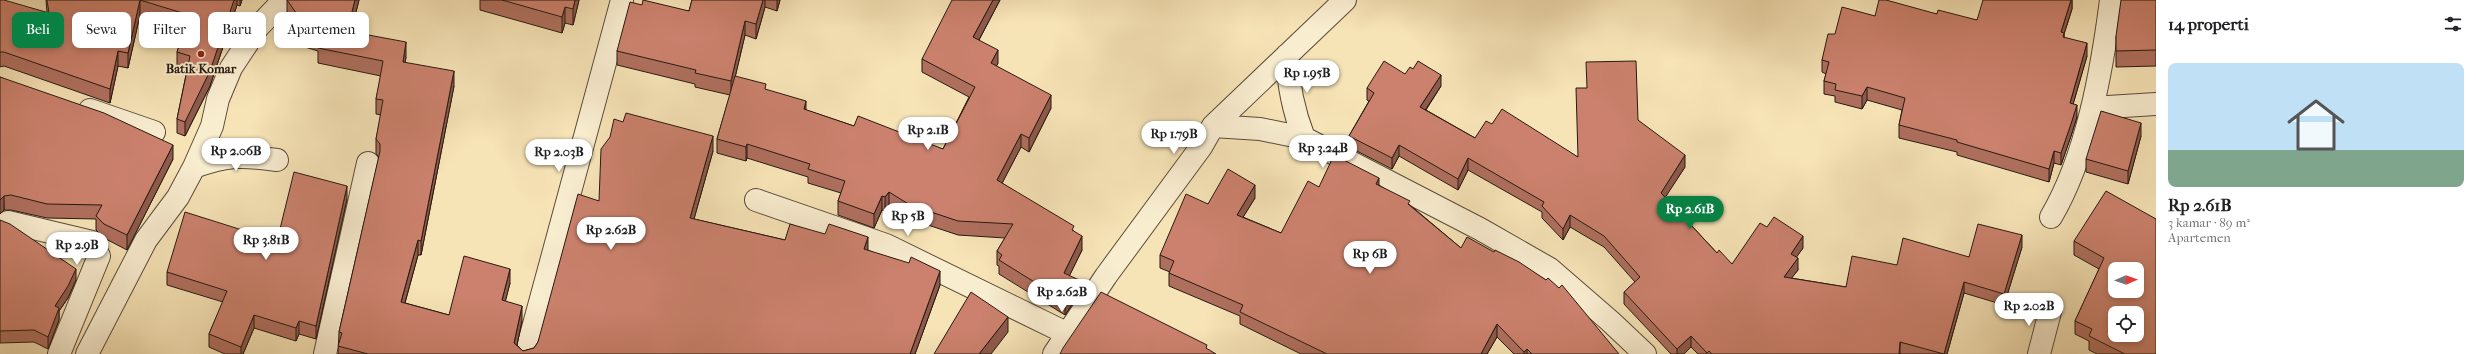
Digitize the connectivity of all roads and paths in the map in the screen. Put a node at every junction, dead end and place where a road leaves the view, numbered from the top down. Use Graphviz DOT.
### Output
graph roads {
  1 [pos="284,0"];
  2 [pos="622,0"];
  3 [pos="1345,0"];
  4 [pos="2111,0"];
  5 [pos="1287,55"];
  6 [pos="73,104"];
  7 [pos="2156,104"];
  8 [pos="2092,108"];
  9 [pos="1213,126"];
  10 [pos="154,132"];
  11 [pos="1304,138"];
  12 [pos="277,160"];
  13 [pos="368,163"];
  14 [pos="194,167"];
  15 [pos="756,200"];
  16 [pos="2051,217"];
  17 [pos="8,222"];
  18 [pos="2051,308"];
  19 [pos="1068,334"];
  20 [pos="59,354"];
  21 [pos="87,354"];
  22 [pos="325,354"];
  23 [pos="526,354"];
  24 [pos="1054,354"];
  25 [pos="1645,354"];
  26 [pos="2039,354"];
  1 -- 14 [label="street"];
  2 -- 23 [label="street"];
  3 -- 5 [label="street"];
  4 -- 8 [label="street"];
  5 -- 9 [label="street"];
  5 -- 11 [label="street"];
  6 -- 10 [label="street"];
  7 -- 8 [label="street"];
  8 -- 16 [label="street"];
  9 -- 11 [label="street"];
  9 -- 19 [label="street"];
  11 -- 25 [label="street"];
  12 -- 14 [label="street"];
  13 -- 22 [label="street"];
  14 -- 21 [label="street"];
  15 -- 19 [label="street"];
  17 -- 20 [label="street"];
  18 -- 26 [label="street"];
  19 -- 24 [label="street"];
}
